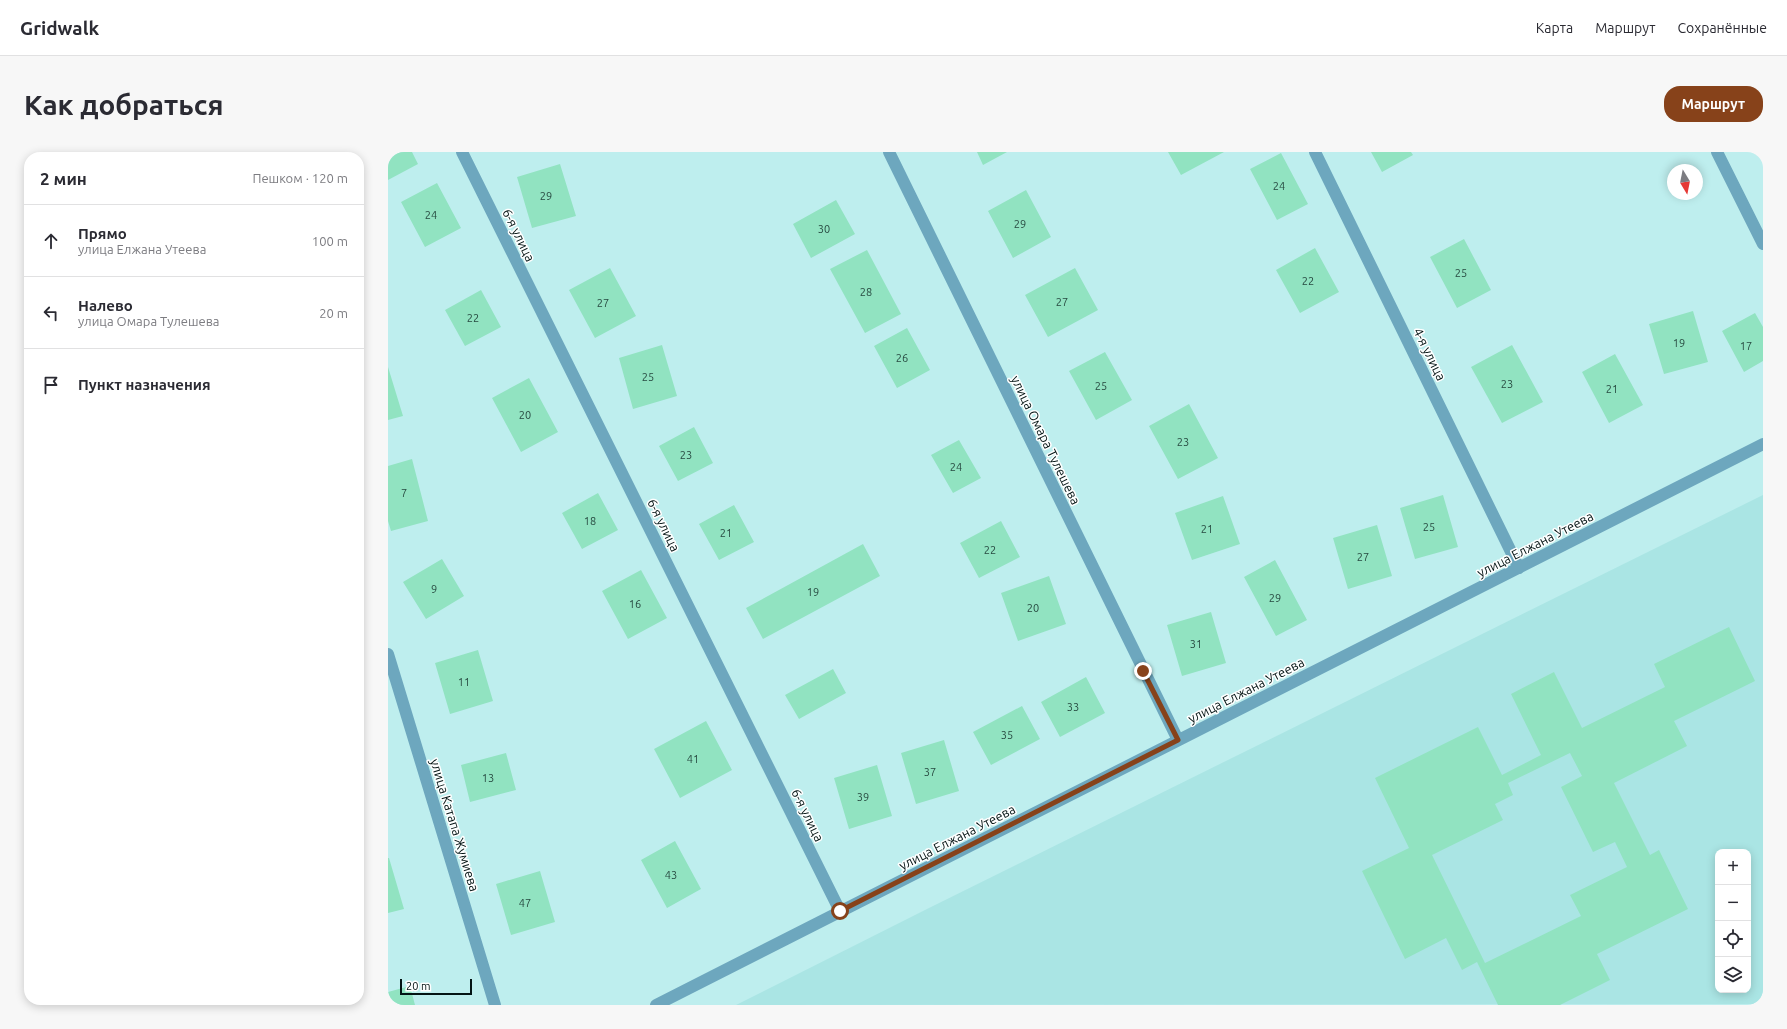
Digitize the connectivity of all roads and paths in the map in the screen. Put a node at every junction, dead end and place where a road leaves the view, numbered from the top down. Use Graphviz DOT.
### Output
graph roads {
  1 [pos="462,152"];
  2 [pos="889,152"];
  3 [pos="1315,152"];
  4 [pos="1716,152"];
  5 [pos="1763,244"];
  6 [pos="1763,444"];
  7 [pos="1519,568"];
  8 [pos="388,654"];
  9 [pos="1178,740"];
  10 [pos="840,911"];
  11 [pos="495,1005"];
  12 [pos="656,1005"];
  1 -- 10 [label="street, 6-я улица"];
  2 -- 9 [label="street, улица Омара Тулешева"];
  3 -- 7 [label="street, 4-я улица"];
  4 -- 5 [label="street"];
  6 -- 7 [label="street, улица Елжана Утеева"];
  7 -- 9 [label="street, улица Елжана Утеева"];
  8 -- 11 [label="street, улица Катапа Жумиева"];
  9 -- 10 [label="street, улица Елжана Утеева"];
  10 -- 12 [label="street, улица Елжана Утеева"];
}
